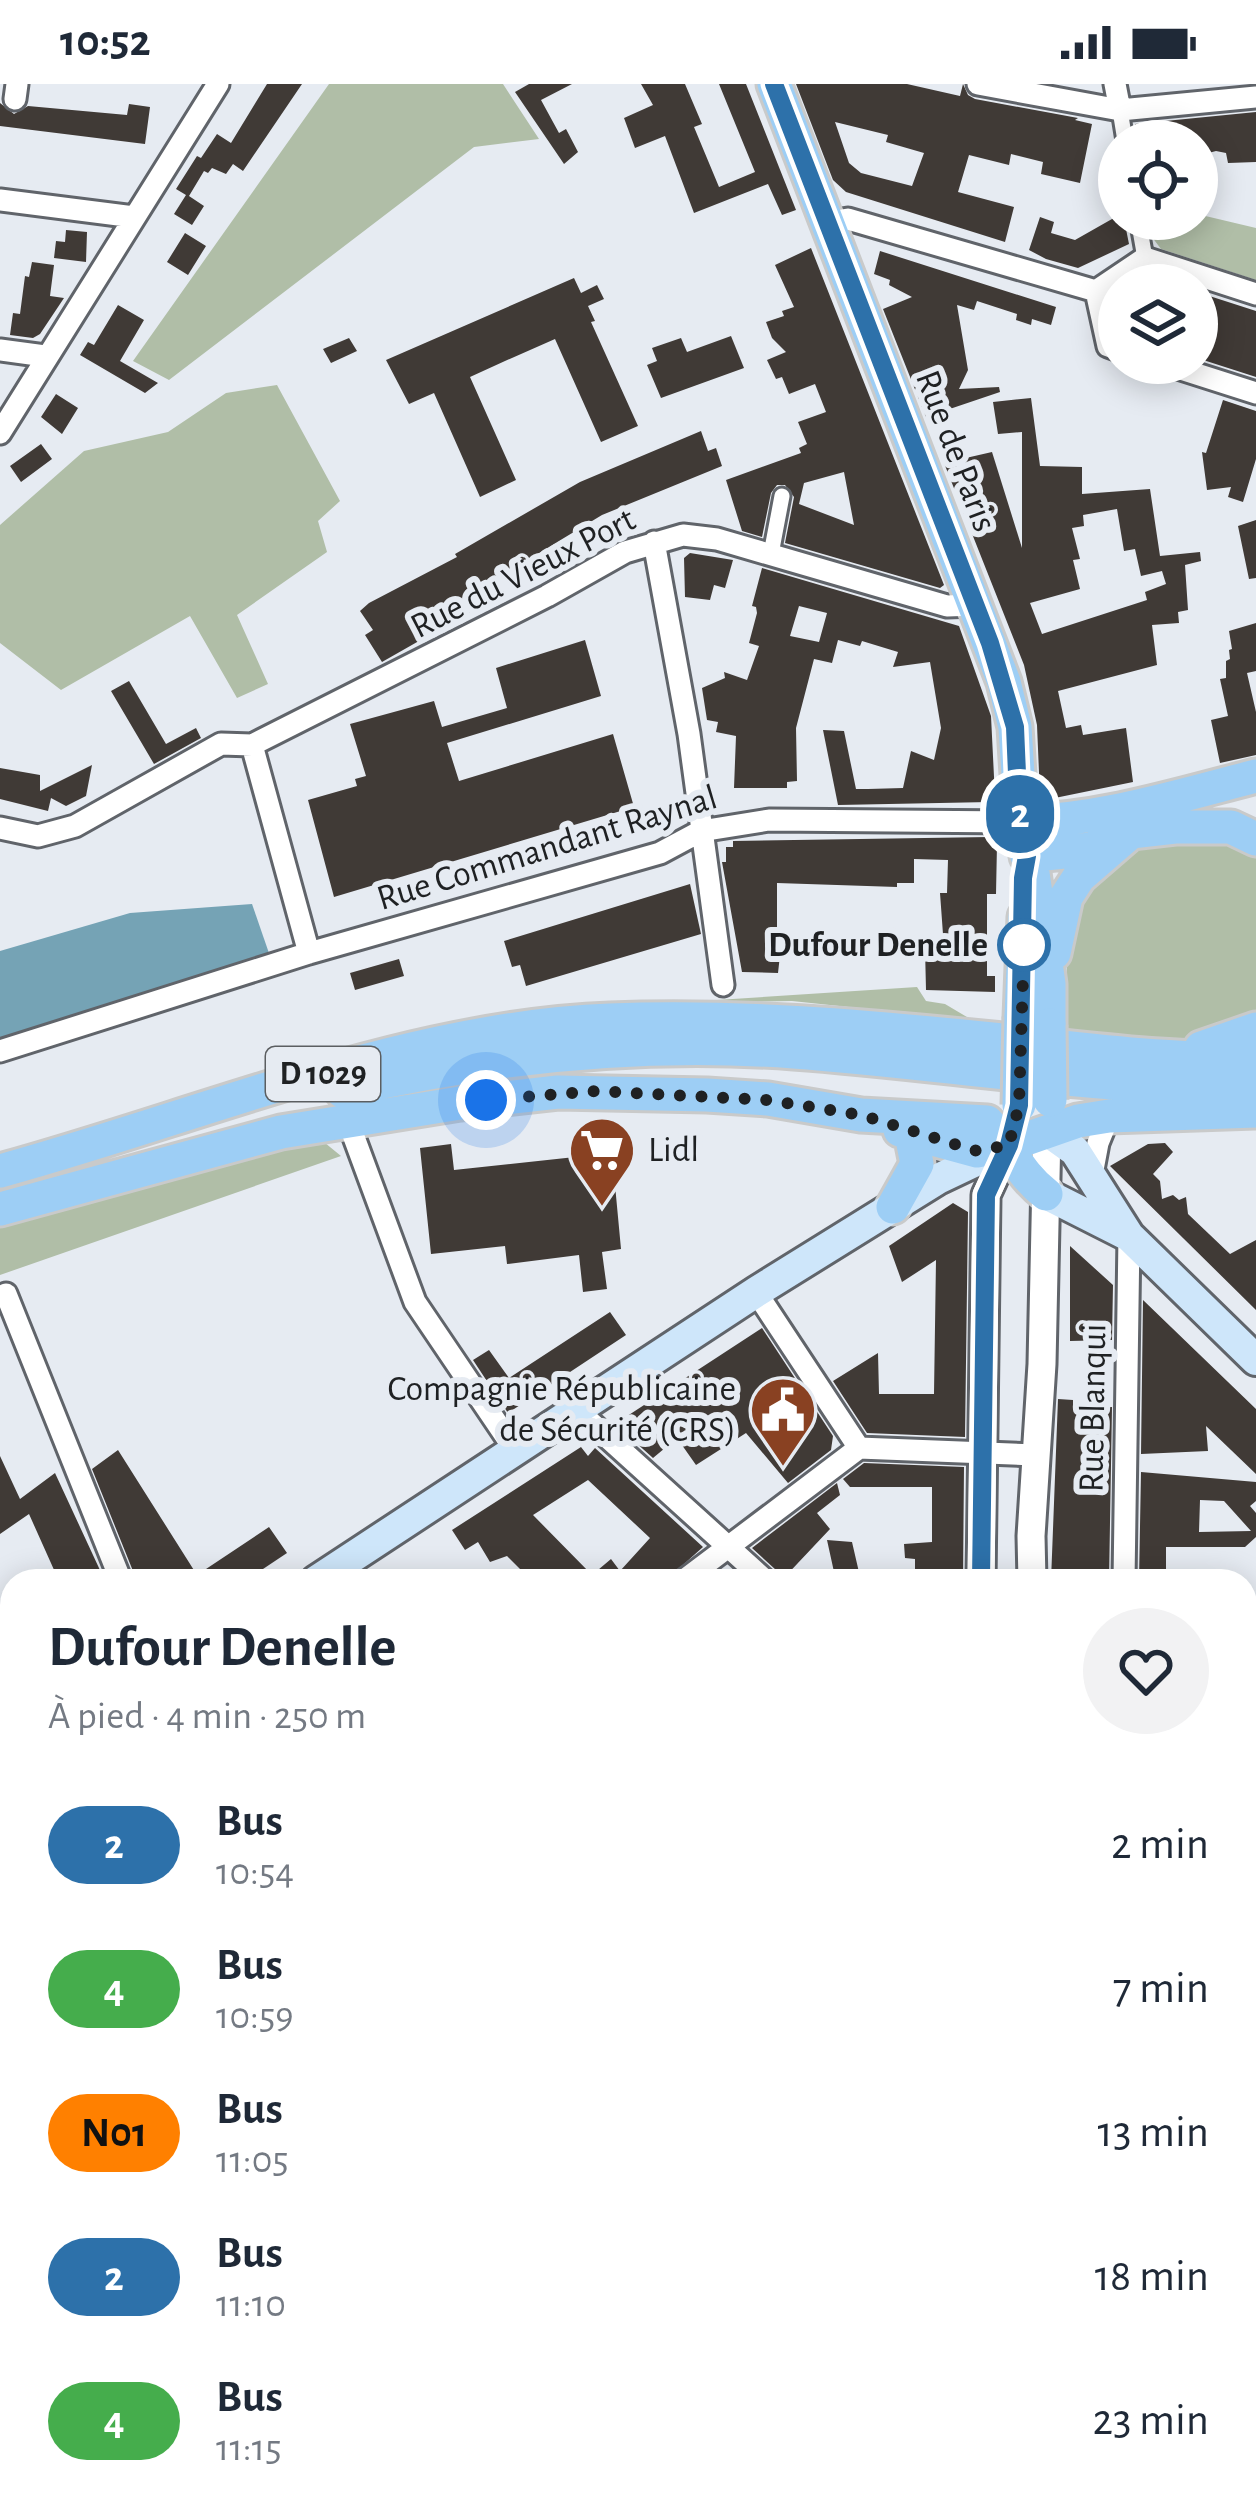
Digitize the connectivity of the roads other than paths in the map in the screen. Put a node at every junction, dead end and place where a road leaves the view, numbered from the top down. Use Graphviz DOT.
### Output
graph roads {
  1 [pos="218,84"];
  2 [pos="774,84"];
  3 [pos="978,84"];
  4 [pos="1115,84"];
  5 [pos="1256,98"];
  6 [pos="1120,110"];
  7 [pos="1122,120"];
  8 [pos="0,200"];
  9 [pos="134,217"];
  10 [pos="824,223"];
  11 [pos="1141,240"];
  12 [pos="1144,258"];
  13 [pos="1096,291"];
  14 [pos="1256,295"];
  15 [pos="1098,298"];
  16 [pos="0,350"];
  17 [pos="45,356"];
  18 [pos="1218,381"];
  19 [pos="1256,393"];
  20 [pos="0,433"];
  21 [pos="782,496"];
  22 [pos="654,542"];
  23 [pos="771,554"];
  24 [pos="975,605"];
  25 [pos="253,745"];
  26 [pos="1256,776"];
  27 [pos="1256,797"];
  28 [pos="0,828"];
  29 [pos="701,831"];
  30 [pos="1131,832"];
  31 [pos="1024,839"];
  32 [pos="1256,839"];
  33 [pos="309,953"];
  34 [pos="1049,984"];
  35 [pos="723,985"];
  36 [pos="1035,1021"];
  37 [pos="1256,1029"];
  38 [pos="0,1051"];
  39 [pos="1168,1055"];
  40 [pos="1256,1058"];
  41 [pos="1256,1088"];
  42 [pos="1256,1111"];
  43 [pos="1039,1112"];
  44 [pos="861,1115"];
  45 [pos="1109,1116"];
  46 [pos="348,1121"];
  47 [pos="911,1134"];
  48 [pos="1009,1145"];
  49 [pos="0,1171"];
  50 [pos="1092,1175"];
  51 [pos="0,1188"];
  52 [pos="1046,1194"];
  53 [pos="893,1207"];
  54 [pos="0,1209"];
  55 [pos="1129,1236"];
  56 [pos="756,1292"];
  57 [pos="5,1294"];
  58 [pos="1256,1360"];
  59 [pos="577,1410"];
  60 [pos="859,1448"];
  61 [pos="515,1450"];
  62 [pos="1035,1455"];
  63 [pos="983,1456"];
  64 [pos="727,1546"];
  65 [pos="117,1569"];
  66 [pos="334,1569"];
  67 [pos="698,1569"];
  68 [pos="753,1569"];
  69 [pos="981,1569"];
  70 [pos="1032,1569"];
  71 [pos="1124,1569"];
  1 -- 9 [label="street"];
  2 -- 10 [label="main road, Rue de Paris"];
  3 -- 6 [label="street"];
  4 -- 6 [label="street"];
  5 -- 6 [label="street"];
  6 -- 7 [label="street"];
  8 -- 9 [label="street"];
  9 -- 17 [label="street"];
  10 -- 13 [label="street"];
  10 -- 24 [label="main road, Rue de Paris"];
  11 -- 12 [label="street"];
  12 -- 13 [label="street"];
  12 -- 14 [label="street"];
  13 -- 15 [label="street"];
  16 -- 17 [label="street"];
  17 -- 20 [label="street"];
  18 -- 19 [label="street"];
  21 -- 23 [label="street"];
  22 -- 23 [label="street, Rue du Vieux Port"];
  22 -- 25 [label="street, Rue du Vieux Port"];
  22 -- 29 [label="street"];
  23 -- 24 [label="street, Rue du Vieux Port"];
  24 -- 31 [label="main road, Rue de Paris"];
  25 -- 28 [label="street, Rue du Vieux Port"];
  25 -- 33 [label="street"];
  26 -- 31 [label="main road"];
  27 -- 30 [label="main road"];
  29 -- 31 [label="street, Rue Commandant Raynal"];
  29 -- 33 [label="street, Rue Commandant Raynal"];
  29 -- 35 [label="street"];
  30 -- 31 [label="main road"];
  30 -- 32 [label="main road"];
  30 -- 34 [label="main road"];
  31 -- 34 [label="main road, Rue de Paris"];
  31 -- 36 [label="main road, Rue de Paris"];
  33 -- 38 [label="street, Rue Commandant Raynal"];
  34 -- 36 [label="main road, Rue de Paris"];
  36 -- 43 [label="main road, bridge"];
  37 -- 39 [label="main road"];
  39 -- 40 [label="main road, D 1029"];
  39 -- 49 [label="main road, D 1029"];
  41 -- 51 [label="main road, D 1029"];
  42 -- 45 [label="main road"];
  43 -- 45 [label="main road"];
  43 -- 48 [label="main road"];
  43 -- 50 [label="main road"];
  43 -- 52 [label="street"];
  44 -- 46 [label="main road"];
  44 -- 47 [label="main road"];
  44 -- 48 [label="main road"];
  45 -- 50 [label="street"];
  46 -- 54 [label="main road"];
  46 -- 61 [label="street"];
  47 -- 48 [label="main road"];
  47 -- 53 [label="main road"];
  48 -- 52 [label="main road"];
  48 -- 53 [label="main road"];
  48 -- 63 [label="street"];
  50 -- 55 [label="main road"];
  52 -- 55 [label="main road"];
  52 -- 62 [label="street"];
  53 -- 56 [label="main road"];
  55 -- 58 [label="main road"];
  55 -- 71 [label="street, Rue Blanqui"];
  56 -- 59 [label="main road"];
  56 -- 60 [label="street"];
  57 -- 65 [label="street"];
  59 -- 61 [label="main road"];
  59 -- 64 [label="street"];
  60 -- 63 [label="street"];
  60 -- 64 [label="street"];
  61 -- 66 [label="main road"];
  62 -- 63 [label="street"];
  62 -- 70 [label="street"];
  63 -- 69 [label="street"];
  64 -- 67 [label="street"];
  64 -- 68 [label="street"];
}
